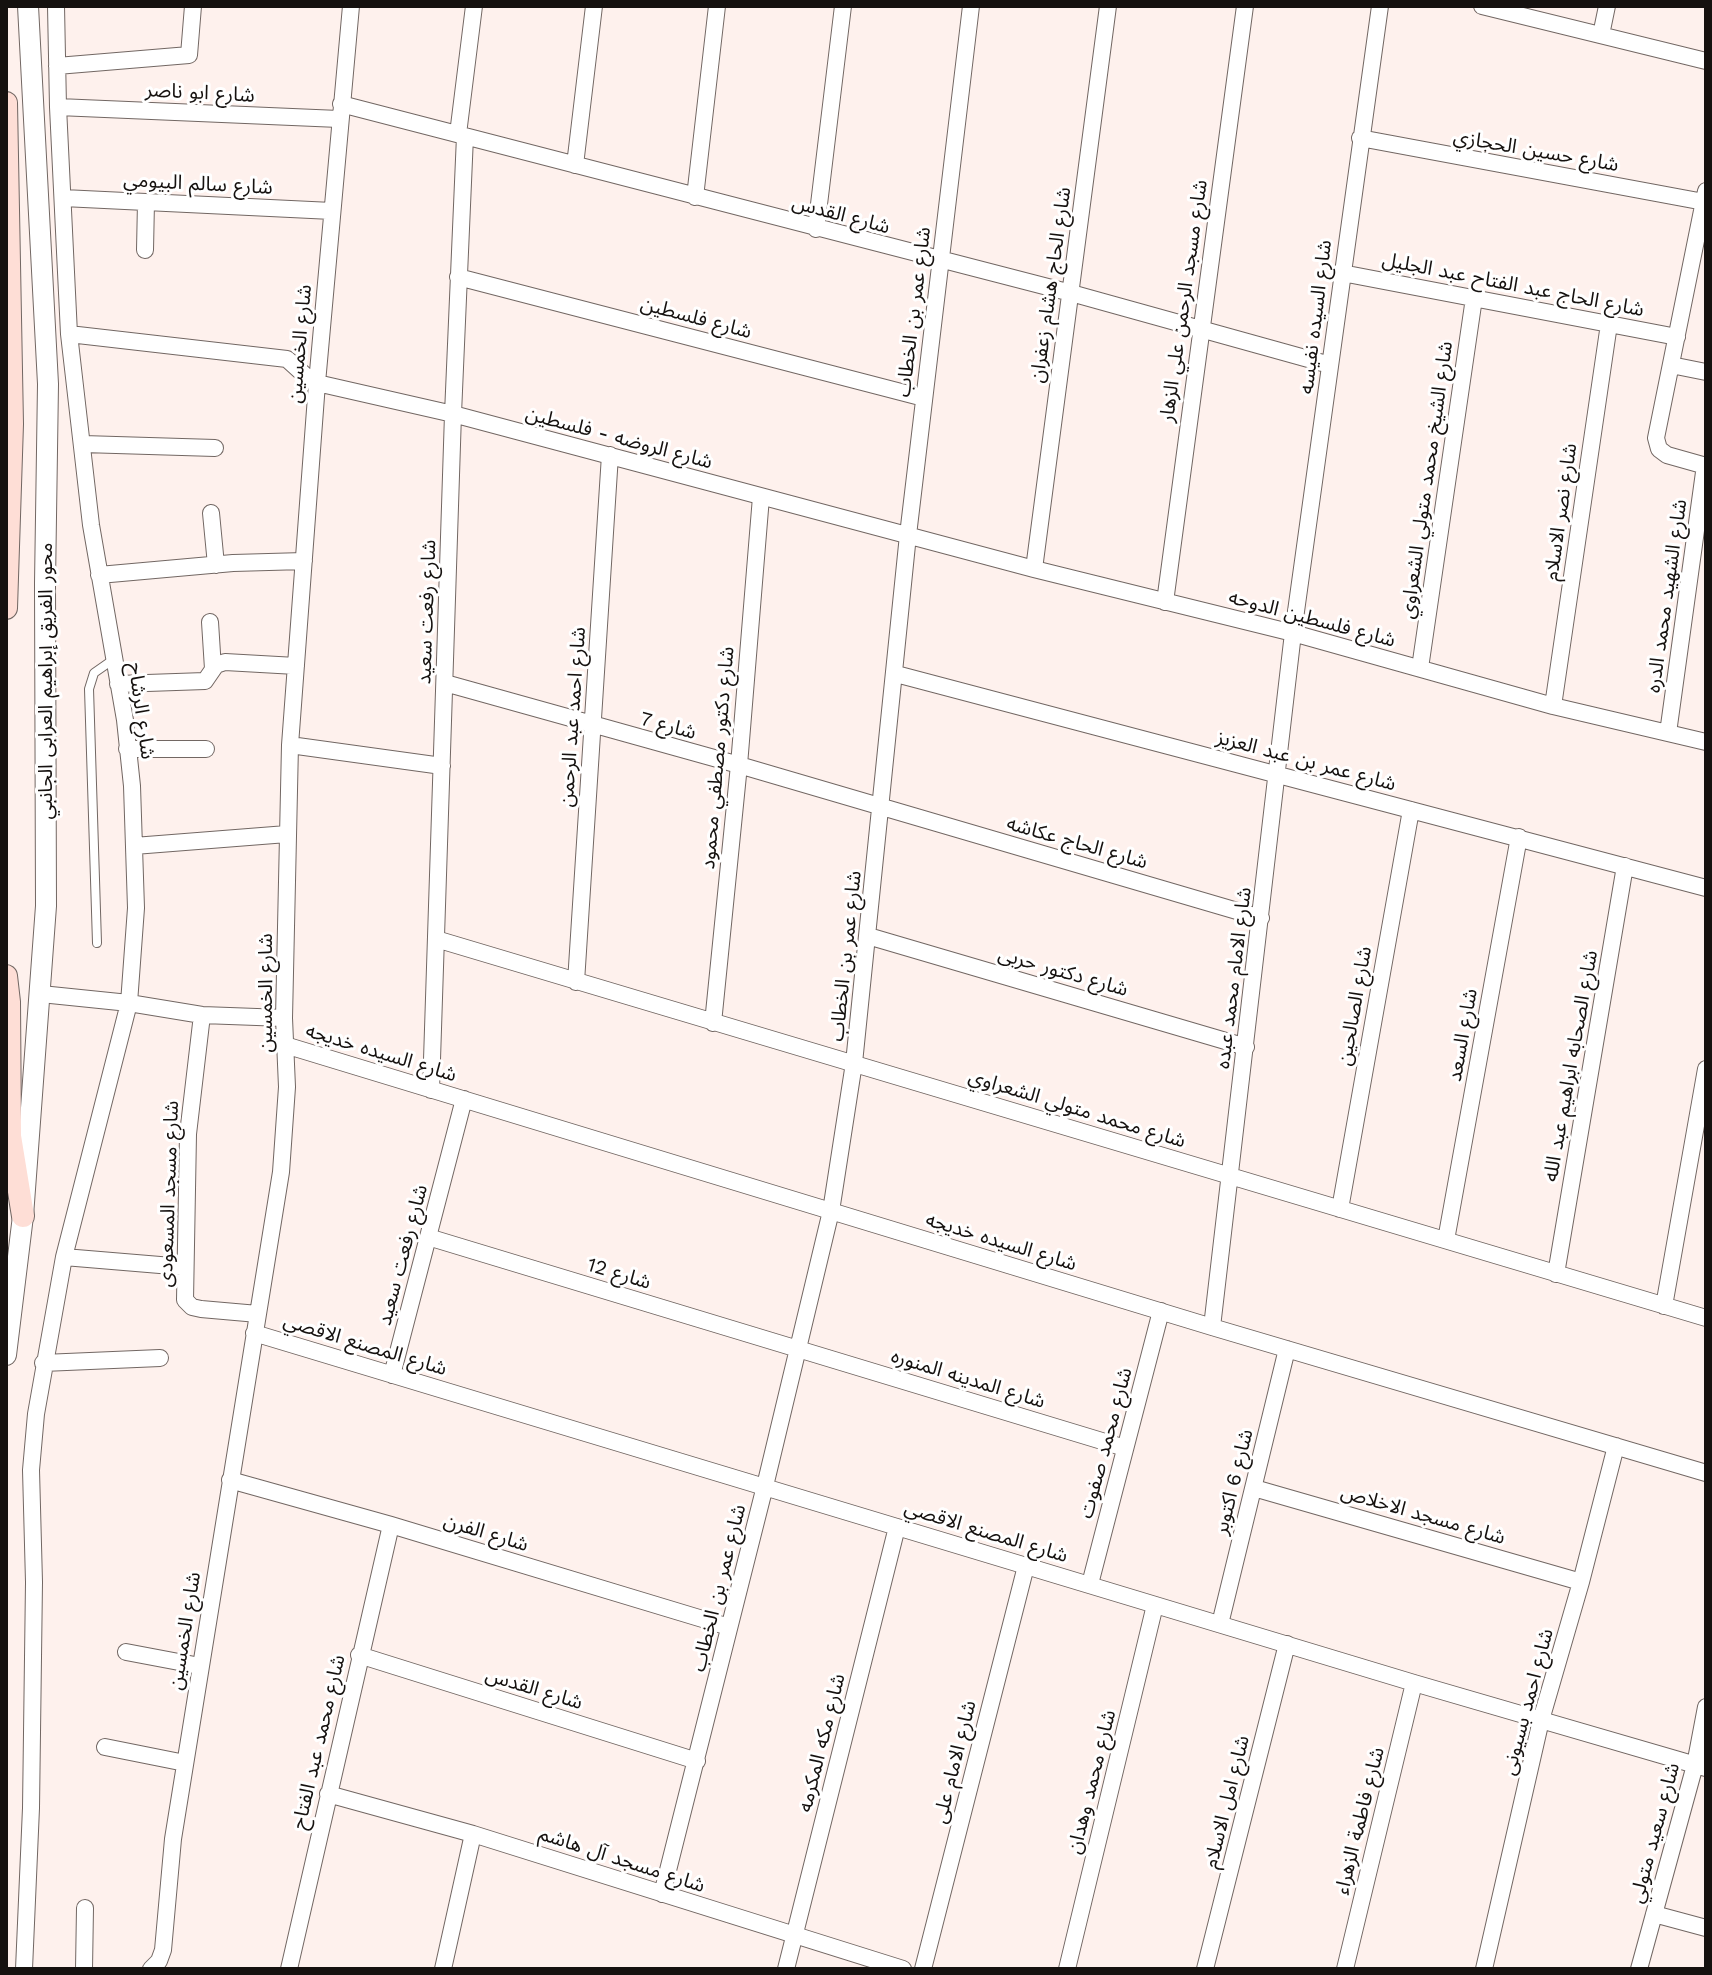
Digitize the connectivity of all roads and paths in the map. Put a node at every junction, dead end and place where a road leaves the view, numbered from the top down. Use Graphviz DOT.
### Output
graph roads {
  1 [pos="28,6"];
  2 [pos="56,6"];
  3 [pos="193,6"];
  4 [pos="351,6"];
  5 [pos="474,6"];
  6 [pos="594,6"];
  7 [pos="717,6"];
  8 [pos="843,6"];
  9 [pos="971,6"];
  10 [pos="1108,6"];
  11 [pos="1245,6"];
  12 [pos="1380,6"];
  13 [pos="1482,6"];
  14 [pos="1607,6"];
  15 [pos="1601,35"];
  16 [pos="1706,61"];
  17 [pos="57,66"];
  18 [pos="6,103"];
  19 [pos="58,107"];
  20 [pos="340,112"];
  21 [pos="462,135"];
  22 [pos="1360,138"];
  23 [pos="575,165"];
  24 [pos="1705,196"];
  25 [pos="695,197"];
  26 [pos="63,198"];
  27 [pos="146,202"];
  28 [pos="332,211"];
  29 [pos="816,229"];
  30 [pos="145,250"];
  31 [pos="940,261"];
  32 [pos="1342,273"];
  33 [pos="458,277"];
  34 [pos="1071,293"];
  35 [pos="1474,298"];
  36 [pos="1609,324"];
  37 [pos="1200,329"];
  38 [pos="69,334"];
  39 [pos="1677,337"];
  40 [pos="1330,365"];
  41 [pos="1671,365"];
  42 [pos="1706,372"];
  43 [pos="317,383"];
  44 [pos="924,398"];
  45 [pos="453,414"];
  46 [pos="83,444"];
  47 [pos="215,448"];
  48 [pos="610,455"];
  49 [pos="1705,466"];
  50 [pos="761,497"];
  51 [pos="211,513"];
  52 [pos="908,535"];
  53 [pos="304,561"];
  54 [pos="216,565"];
  55 [pos="1034,569"];
  56 [pos="99,575"];
  57 [pos="1165,602"];
  58 [pos="6,608"];
  59 [pos="210,622"];
  60 [pos="1293,633"];
  61 [pos="114,659"];
  62 [pos="296,666"];
  63 [pos="1420,668"];
  64 [pos="213,669"];
  65 [pos="896,674"];
  66 [pos="445,683"];
  67 [pos="118,684"];
  68 [pos="1553,706"];
  69 [pos="592,726"];
  70 [pos="1668,733"];
  71 [pos="1706,742"];
  72 [pos="290,745"];
  73 [pos="127,749"];
  74 [pos="206,749"];
  75 [pos="739,765"];
  76 [pos="442,766"];
  77 [pos="1277,773"];
  78 [pos="882,807"];
  79 [pos="1411,810"];
  80 [pos="287,834"];
  81 [pos="1519,837"];
  82 [pos="134,846"];
  83 [pos="1625,866"];
  84 [pos="1706,888"];
  85 [pos="1261,918"];
  86 [pos="868,936"];
  87 [pos="436,939"];
  88 [pos="97,943"];
  89 [pos="6,976"];
  90 [pos="576,982"];
  91 [pos="41,994"];
  92 [pos="129,1003"];
  93 [pos="202,1015"];
  94 [pos="284,1018"];
  95 [pos="713,1023"];
  96 [pos="285,1045"];
  97 [pos="1246,1047"];
  98 [pos="854,1063"];
  99 [pos="1706,1069"];
  100 [pos="431,1090"];
  101 [pos="464,1099"];
  102 [pos="1230,1176"];
  103 [pos="1340,1209"];
  104 [pos="831,1211"];
  105 [pos="23,1216"];
  106 [pos="428,1237"];
  107 [pos="1446,1240"];
  108 [pos="64,1257"];
  109 [pos="184,1267"];
  110 [pos="1556,1274"];
  111 [pos="1664,1306"];
  112 [pos="1161,1311"];
  113 [pos="258,1314"];
  114 [pos="1706,1318"];
  115 [pos="1212,1327"];
  116 [pos="254,1333"];
  117 [pos="799,1348"];
  118 [pos="1287,1349"];
  119 [pos="6,1355"];
  120 [pos="160,1358"];
  121 [pos="43,1363"];
  122 [pos="392,1375"];
  123 [pos="1616,1446"];
  124 [pos="1125,1448"];
  125 [pos="1706,1473"];
  126 [pos="230,1480"];
  127 [pos="765,1486"];
  128 [pos="1254,1488"];
  129 [pos="391,1525"];
  130 [pos="897,1527"];
  131 [pos="1026,1566"];
  132 [pos="1581,1582"];
  133 [pos="1090,1584"];
  134 [pos="1155,1605"];
  135 [pos="1220,1624"];
  136 [pos="729,1627"];
  137 [pos="1287,1644"];
  138 [pos="126,1652"];
  139 [pos="359,1655"];
  140 [pos="200,1666"];
  141 [pos="1414,1683"];
  142 [pos="1706,1707"];
  143 [pos="1541,1720"];
  144 [pos="105,1747"];
  145 [pos="697,1761"];
  146 [pos="185,1763"];
  147 [pos="1700,1767"];
  148 [pos="328,1794"];
  149 [pos="473,1834"];
  150 [pos="662,1894"];
  151 [pos="85,1908"];
  152 [pos="1654,1914"];
  153 [pos="1706,1928"];
  154 [pos="794,1936"];
  155 [pos="24,1969"];
  156 [pos="84,1969"];
  157 [pos="151,1969"];
  158 [pos="289,1969"];
  159 [pos="444,1969"];
  160 [pos="786,1969"];
  161 [pos="903,1969"];
  162 [pos="923,1969"];
  163 [pos="1067,1969"];
  164 [pos="1205,1969"];
  165 [pos="1345,1969"];
  166 [pos="1484,1969"];
  167 [pos="1639,1969"];
  1 -- 91 [label="street, محور الفريق إبراهيم العرابى الجانبي"];
  2 -- 17 [label="street, شارع الرشاح"];
  3 -- 17 [label="street"];
  4 -- 20 [label="street, شارع الخمسين"];
  5 -- 21 [label="street, شارع رفعت سعيد"];
  6 -- 23 [label="street"];
  7 -- 25 [label="street"];
  8 -- 29 [label="street"];
  9 -- 31 [label="street, شارع عمر بن الخطاب"];
  10 -- 34 [label="street, شارع الحاج هشام زعفران"];
  11 -- 37 [label="street, شارع مسجد الرحمن علي الزهار"];
  12 -- 22 [label="street, شارع السيده نفيسه"];
  13 -- 15 [label="street"];
  14 -- 15 [label="street"];
  15 -- 16 [label="street"];
  17 -- 19 [label="street, شارع الرشاح"];
  18 -- 58 [label="main road"];
  19 -- 20 [label="street, شارع ابو ناصر"];
  19 -- 26 [label="street, شارع الرشاح"];
  20 -- 21 [label="street, شارع القدس"];
  20 -- 28 [label="street, شارع الخمسين"];
  21 -- 23 [label="street, شارع القدس"];
  21 -- 33 [label="street, شارع رفعت سعيد"];
  22 -- 24 [label="street, شارع حسين الحجازي"];
  22 -- 32 [label="street, شارع السيده نفيسه"];
  23 -- 25 [label="street, شارع القدس"];
  24 -- 39 [label="street"];
  25 -- 29 [label="street, شارع القدس"];
  26 -- 27 [label="street, شارع سالم البيومي"];
  26 -- 38 [label="street, شارع الرشاح"];
  27 -- 28 [label="street, شارع سالم البيومي"];
  27 -- 30 [label="street"];
  28 -- 43 [label="street, شارع الخمسين"];
  29 -- 31 [label="street, شارع القدس"];
  31 -- 34 [label="street, شارع القدس"];
  31 -- 44 [label="street, شارع عمر بن الخطاب"];
  32 -- 35 [label="street, شارع الحاج عبد الفتاح عبد الجليل"];
  32 -- 40 [label="street, شارع السيده نفيسه"];
  33 -- 44 [label="street, شارع فلسطين"];
  33 -- 45 [label="street, شارع رفعت سعيد"];
  34 -- 37 [label="street, شارع القدس"];
  34 -- 55 [label="street, شارع الحاج هشام زعفران"];
  35 -- 36 [label="street, شارع الحاج عبد الفتاح عبد الجليل"];
  35 -- 63 [label="street, شارع الشيخ محمد متولي الشعراوي"];
  36 -- 39 [label="street, شارع الحاج عبد الفتاح عبد الجليل"];
  36 -- 68 [label="street, شارع نصر الاسلام"];
  37 -- 40 [label="street, شارع القدس"];
  37 -- 57 [label="street, شارع مسجد الرحمن علي الزهار"];
  38 -- 43 [label="street"];
  38 -- 46 [label="street, شارع الرشاح"];
  39 -- 41 [label="street"];
  40 -- 60 [label="street, شارع السيده نفيسه"];
  41 -- 42 [label="street"];
  41 -- 49 [label="street"];
  43 -- 45 [label="street, شارع الروضه - فلسطين"];
  43 -- 53 [label="street, شارع الخمسين"];
  44 -- 52 [label="street, شارع عمر بن الخطاب"];
  45 -- 48 [label="street, شارع الروضه - فلسطين"];
  45 -- 66 [label="street, شارع رفعت سعيد"];
  46 -- 47 [label="street"];
  46 -- 56 [label="street, شارع الرشاح"];
  48 -- 50 [label="street, شارع الروضه - فلسطين"];
  48 -- 69 [label="street, شارع احمد عبد الرحمن"];
  49 -- 70 [label="street, شارع الشهيد محمد الدره"];
  50 -- 52 [label="street, شارع الروضه - فلسطين"];
  50 -- 75 [label="street, شارع دكتور مصطفي محمود"];
  51 -- 54 [label="street"];
  52 -- 55 [label="street, شارع فلسطين الدوحه"];
  52 -- 65 [label="street, شارع عمر بن الخطاب"];
  53 -- 54 [label="street"];
  53 -- 62 [label="street, شارع الخمسين"];
  54 -- 56 [label="street"];
  55 -- 57 [label="street, شارع فلسطين الدوحه"];
  56 -- 61 [label="street, شارع الرشاح"];
  57 -- 60 [label="street, شارع فلسطين الدوحه"];
  59 -- 64 [label="street"];
  60 -- 63 [label="street, شارع فلسطين الدوحه"];
  60 -- 77 [label="street, شارع الامام محمد عبده"];
  61 -- 67 [label="street, شارع الرشاح"];
  61 -- 88 [label="lane"];
  62 -- 64 [label="street"];
  62 -- 72 [label="street, شارع الخمسين"];
  63 -- 68 [label="street, شارع فلسطين الدوحه"];
  64 -- 67 [label="street"];
  65 -- 77 [label="street, شارع عمر بن عبد العزيز"];
  65 -- 78 [label="street, شارع عمر بن الخطاب"];
  66 -- 69 [label="street, شارع 7"];
  66 -- 76 [label="street, شارع رفعت سعيد"];
  67 -- 73 [label="street, شارع الرشاح"];
  68 -- 70 [label="street, شارع فلسطين الدوحه"];
  69 -- 75 [label="street, شارع 7"];
  69 -- 90 [label="street, شارع احمد عبد الرحمن"];
  70 -- 71 [label="street, شارع فلسطين الدوحه"];
  72 -- 76 [label="street"];
  72 -- 80 [label="street, شارع الخمسين"];
  73 -- 74 [label="street"];
  73 -- 82 [label="street, شارع الرشاح"];
  75 -- 78 [label="street, شارع 7"];
  75 -- 95 [label="street, شارع دكتور مصطفي محمود"];
  76 -- 87 [label="street, شارع رفعت سعيد"];
  77 -- 79 [label="street, شارع عمر بن عبد العزيز"];
  77 -- 85 [label="street, شارع الامام محمد عبده"];
  78 -- 85 [label="street, شارع الحاج عكاشه"];
  78 -- 86 [label="street, شارع عمر بن الخطاب"];
  79 -- 81 [label="street, شارع عمر بن عبد العزيز"];
  79 -- 103 [label="street, شارع الصالحين"];
  80 -- 82 [label="street"];
  80 -- 94 [label="street, شارع الخمسين"];
  81 -- 83 [label="street, شارع عمر بن عبد العزيز"];
  81 -- 107 [label="street, شارع السعد"];
  82 -- 92 [label="street, شارع الرشاح"];
  83 -- 84 [label="street, شارع عمر بن عبد العزيز"];
  83 -- 110 [label="street, شارع الصحابه ابراهيم عبد الله"];
  85 -- 97 [label="street, شارع الامام محمد عبده"];
  86 -- 97 [label="street, شارع دكتور حربى"];
  86 -- 98 [label="street, شارع عمر بن الخطاب"];
  87 -- 90 [label="street, شارع محمد متولي الشعراوي"];
  87 -- 100 [label="street, شارع رفعت سعيد"];
  89 -- 105 [label="main road"];
  90 -- 95 [label="street, شارع محمد متولي الشعراوي"];
  91 -- 92 [label="street"];
  91 -- 105 [label="street, محور الفريق إبراهيم العرابى الجانبي"];
  92 -- 93 [label="street"];
  92 -- 108 [label="street, شارع الرشاح"];
  93 -- 94 [label="street"];
  93 -- 109 [label="street, شارع مسجد المسعودى"];
  94 -- 96 [label="street, شارع الخمسين"];
  95 -- 98 [label="street, شارع محمد متولي الشعراوي"];
  96 -- 100 [label="street, شارع السيده خديجه"];
  96 -- 113 [label="street, شارع الخمسين"];
  97 -- 102 [label="street, شارع الامام محمد عبده"];
  98 -- 102 [label="street, شارع محمد متولي الشعراوي"];
  98 -- 104 [label="street, شارع عمر بن الخطاب"];
  99 -- 111 [label="street"];
  100 -- 101 [label="street, شارع السيده خديجه"];
  101 -- 104 [label="street, شارع السيده خديجه"];
  101 -- 106 [label="street, شارع رفعت سعيد"];
  102 -- 103 [label="street, شارع محمد متولي الشعراوي"];
  102 -- 115 [label="street, شارع الامام محمد عبده"];
  103 -- 107 [label="street, شارع محمد متولي الشعراوي"];
  104 -- 112 [label="street, شارع السيده خديجه"];
  104 -- 117 [label="street, شارع عمر بن الخطاب"];
  105 -- 119 [label="street, محور الفريق إبراهيم العرابى الجانبي"];
  106 -- 117 [label="street, شارع 12"];
  106 -- 122 [label="street, شارع رفعت سعيد"];
  107 -- 110 [label="street, شارع محمد متولي الشعراوي"];
  108 -- 109 [label="street"];
  108 -- 121 [label="street, شارع الرشاح"];
  109 -- 113 [label="street, شارع مسجد المسعودى"];
  110 -- 111 [label="street, شارع محمد متولي الشعراوي"];
  111 -- 114 [label="street, شارع محمد متولي الشعراوي"];
  112 -- 115 [label="street, شارع السيده خديجه"];
  112 -- 124 [label="street, شارع محمد صفوت"];
  113 -- 116 [label="street, شارع الخمسين"];
  115 -- 118 [label="street, شارع السيده خديجه"];
  116 -- 122 [label="street, شارع المصنع الاقصي"];
  116 -- 126 [label="street, شارع الخمسين"];
  117 -- 124 [label="street, شارع المدينه المنوره"];
  117 -- 127 [label="street, شارع عمر بن الخطاب"];
  118 -- 123 [label="street, شارع السيده خديجه"];
  118 -- 128 [label="street, شارع 6 اكتوبر"];
  120 -- 121 [label="street"];
  121 -- 155 [label="street, شارع الرشاح"];
  122 -- 127 [label="street, شارع المصنع الاقصي"];
  123 -- 125 [label="street, شارع السيده خديجه"];
  123 -- 132 [label="street, شارع احمد بسيونى"];
  124 -- 133 [label="street, شارع محمد صفوت"];
  126 -- 129 [label="street, شارع الفرن"];
  126 -- 140 [label="street, شارع الخمسين"];
  127 -- 130 [label="street, شارع المصنع الاقصي"];
  127 -- 136 [label="street, شارع عمر بن الخطاب"];
  128 -- 132 [label="street, شارع مسجد الاخلاص"];
  128 -- 135 [label="street, شارع 6 اكتوبر"];
  129 -- 136 [label="street, شارع الفرن"];
  129 -- 139 [label="street, شارع محمد عبد الفتاح"];
  130 -- 131 [label="street, شارع المصنع الاقصي"];
  130 -- 154 [label="street, شارع مكه المكرمه"];
  131 -- 133 [label="street, شارع المصنع الاقصي"];
  131 -- 162 [label="street, شارع الامام على"];
  132 -- 143 [label="street, شارع احمد بسيونى"];
  133 -- 134 [label="street, شارع المصنع الاقصي"];
  134 -- 135 [label="street, شارع المصنع الاقصي"];
  134 -- 163 [label="street, شارع محمد وهدان"];
  135 -- 137 [label="street, شارع المصنع الاقصي"];
  136 -- 145 [label="street, شارع عمر بن الخطاب"];
  137 -- 141 [label="street, شارع المصنع الاقصي"];
  137 -- 164 [label="street, شارع امل الاسلام"];
  138 -- 140 [label="street"];
  139 -- 145 [label="street, شارع القدس"];
  139 -- 148 [label="street, شارع محمد عبد الفتاح"];
  140 -- 146 [label="street, شارع الخمسين"];
  141 -- 143 [label="street, شارع المصنع الاقصي"];
  141 -- 165 [label="street, شارع فاطمة الزهراء"];
  142 -- 147 [label="street, شارع سعيد متولي"];
  143 -- 147 [label="street, شارع المصنع الاقصي"];
  143 -- 166 [label="street, شارع احمد بسيونى"];
  144 -- 146 [label="street"];
  145 -- 150 [label="street, شارع عمر بن الخطاب"];
  146 -- 157 [label="street, شارع الخمسين"];
  147 -- 152 [label="street, شارع سعيد متولي"];
  148 -- 149 [label="street, شارع مسجد آل هاشم"];
  148 -- 158 [label="street, شارع محمد عبد الفتاح"];
  149 -- 150 [label="street, شارع مسجد آل هاشم"];
  149 -- 159 [label="street"];
  150 -- 154 [label="street, شارع مسجد آل هاشم"];
  151 -- 156 [label="street"];
  152 -- 153 [label="street"];
  152 -- 167 [label="street, شارع سعيد متولي"];
  154 -- 160 [label="street, شارع مكه المكرمه"];
  154 -- 161 [label="street, شارع مسجد آل هاشم"];
}
